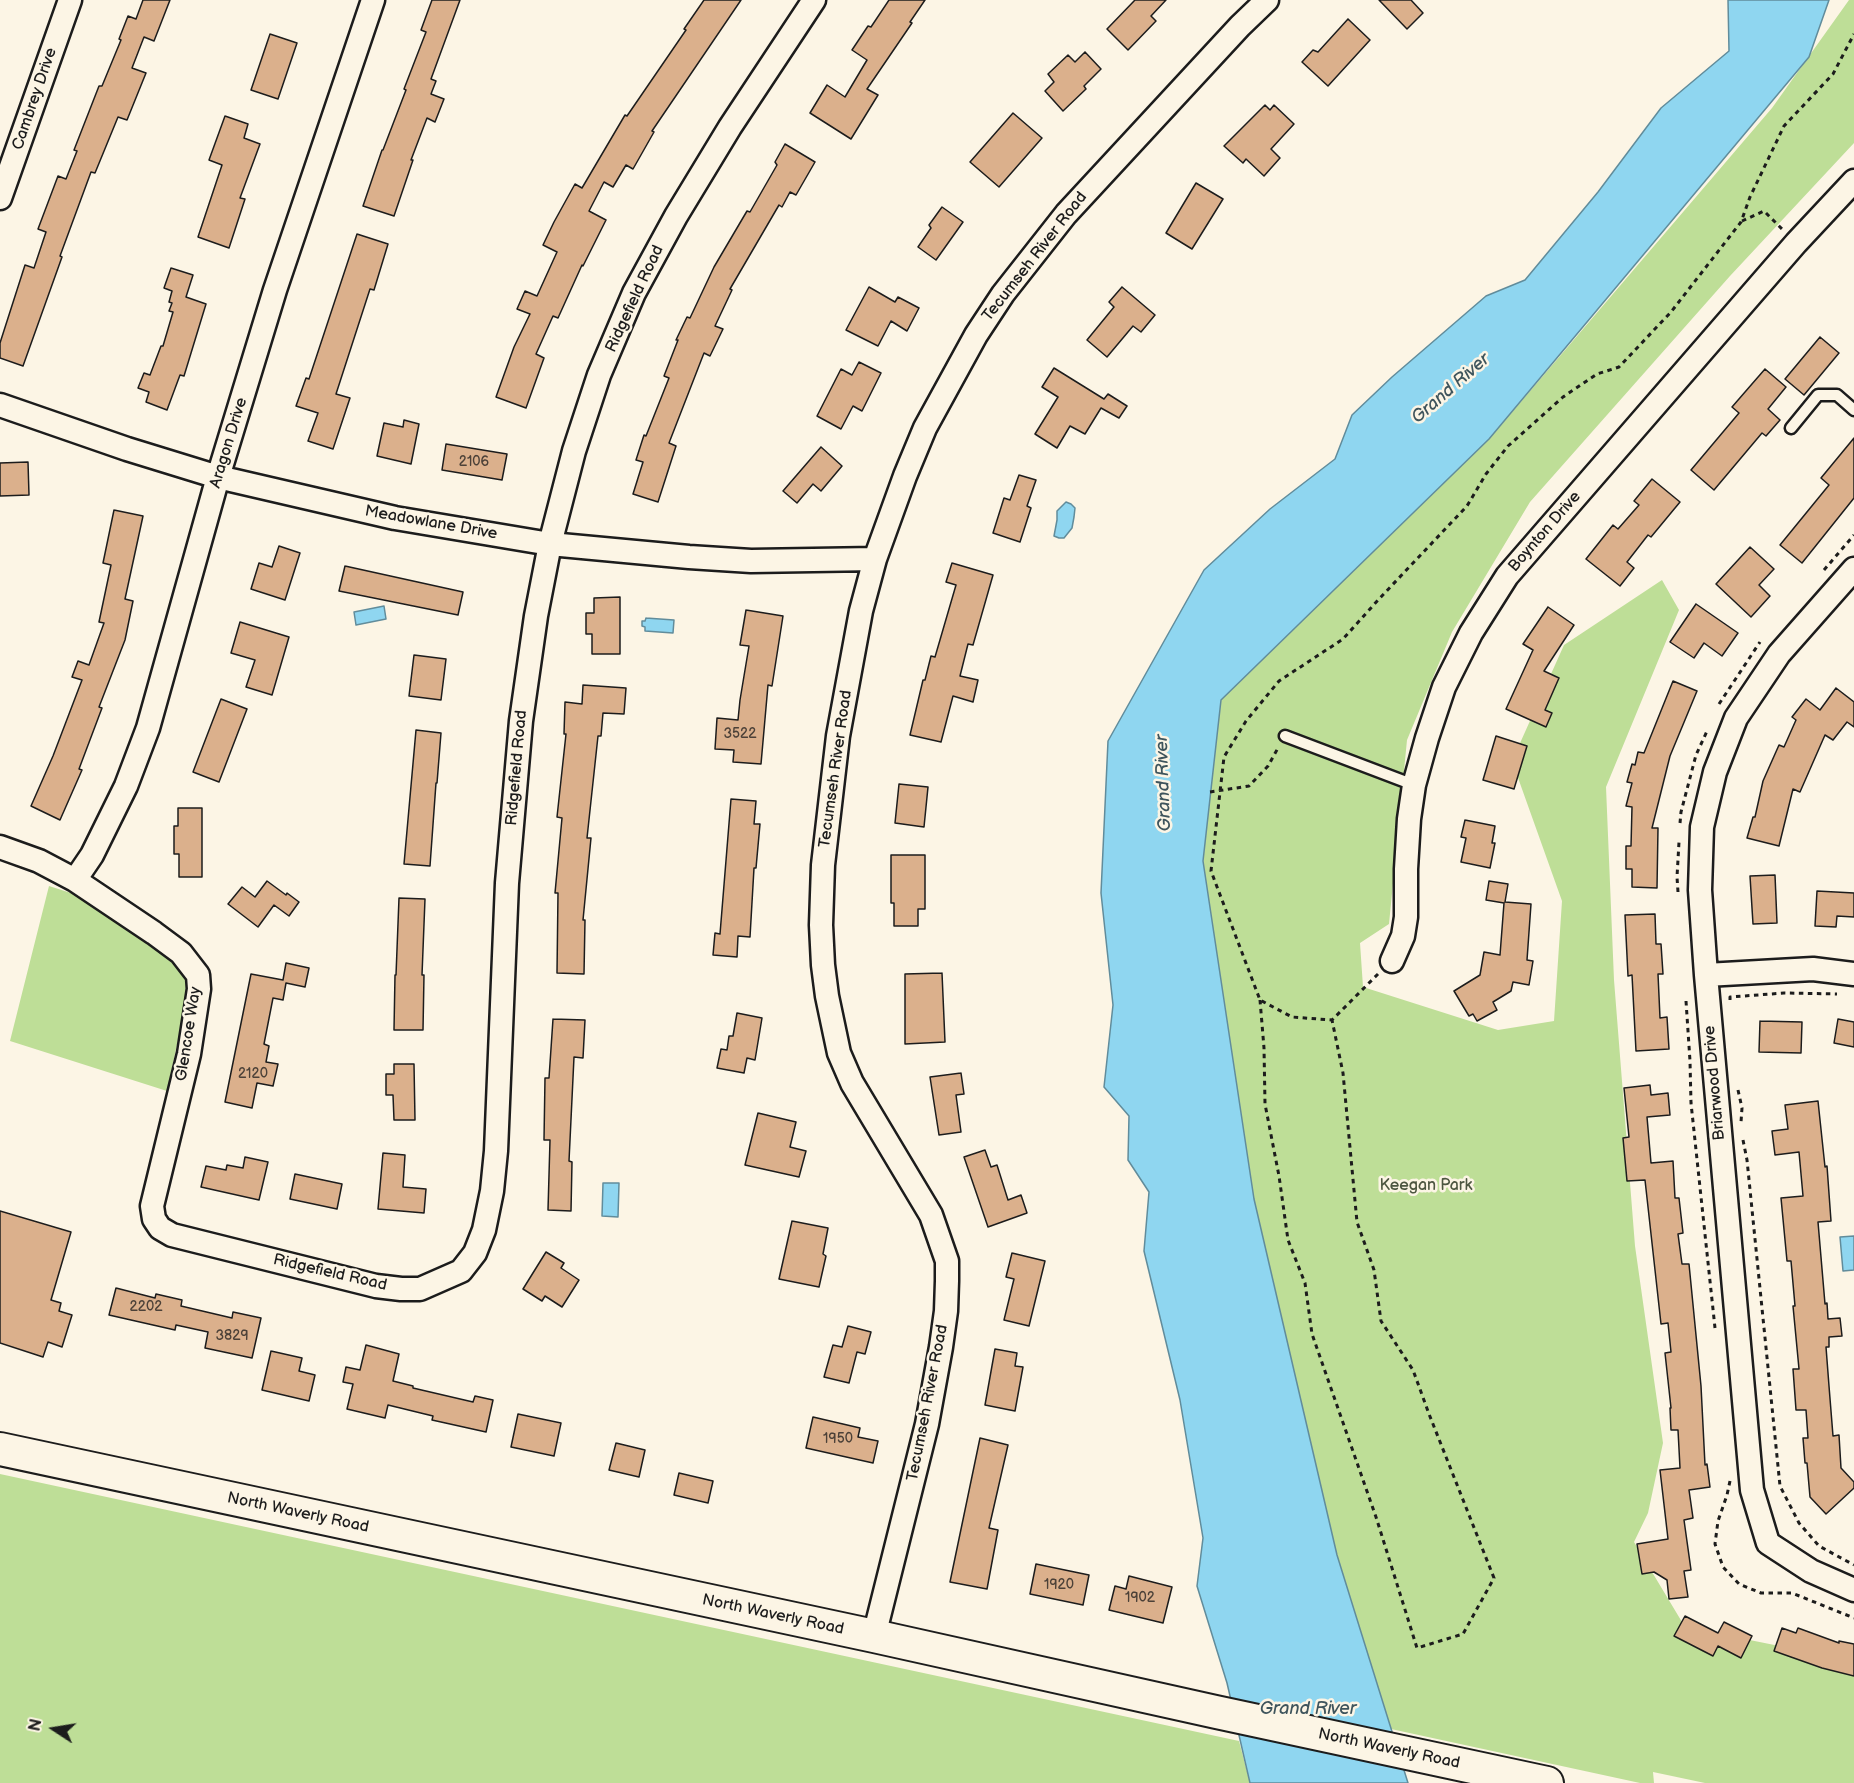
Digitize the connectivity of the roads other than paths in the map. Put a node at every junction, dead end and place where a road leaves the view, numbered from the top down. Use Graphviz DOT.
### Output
graph roads {
  1 [pos="70,0"];
  2 [pos="373,0"];
  3 [pos="814,0"];
  4 [pos="1267,0"];
  5 [pos="1854,181"];
  6 [pos="0,198"];
  7 [pos="0,405"];
  8 [pos="1854,410"];
  9 [pos="1791,428"];
  10 [pos="218,477"];
  11 [pos="550,544"];
  12 [pos="876,559"];
  13 [pos="1854,569"];
  14 [pos="1285,736"];
  15 [pos="1414,785"];
  16 [pos="0,847"];
  17 [pos="75,880"];
  18 [pos="1392,961"];
  19 [pos="1854,974"];
  20 [pos="1706,975"];
  21 [pos="154,1219"];
  22 [pos="0,1449"];
  23 [pos="1854,1590"];
  24 [pos="874,1636"];
  25 [pos="1546,1783"];
  1 -- 6 [label="street, Cambrey Drive"];
  2 -- 10 [label="street, Aragon Drive"];
  3 -- 11 [label="street, Ridgefield Road"];
  4 -- 12 [label="street, Tecumseh River Road"];
  5 -- 15 [label="street, Boynton Drive"];
  7 -- 10 [label="street, Meadowlane Drive"];
  8 -- 9 [label="lane"];
  10 -- 11 [label="street, Meadowlane Drive"];
  10 -- 17 [label="street, Aragon Drive"];
  11 -- 12 [label="street, Meadowlane Drive"];
  11 -- 21 [label="street, Ridgefield Road"];
  12 -- 24 [label="street, Tecumseh River Road"];
  13 -- 20 [label="street, Briarwood Drive"];
  14 -- 15 [label="lane"];
  15 -- 18 [label="street, Boynton Drive"];
  16 -- 17 [label="street, Glencoe Way"];
  17 -- 21 [label="street, Glencoe Way"];
  19 -- 20 [label="street"];
  20 -- 23 [label="street, Briarwood Drive"];
  22 -- 24 [label="main road, North Waverly Road"];
  24 -- 25 [label="main road, North Waverly Road"];
}
